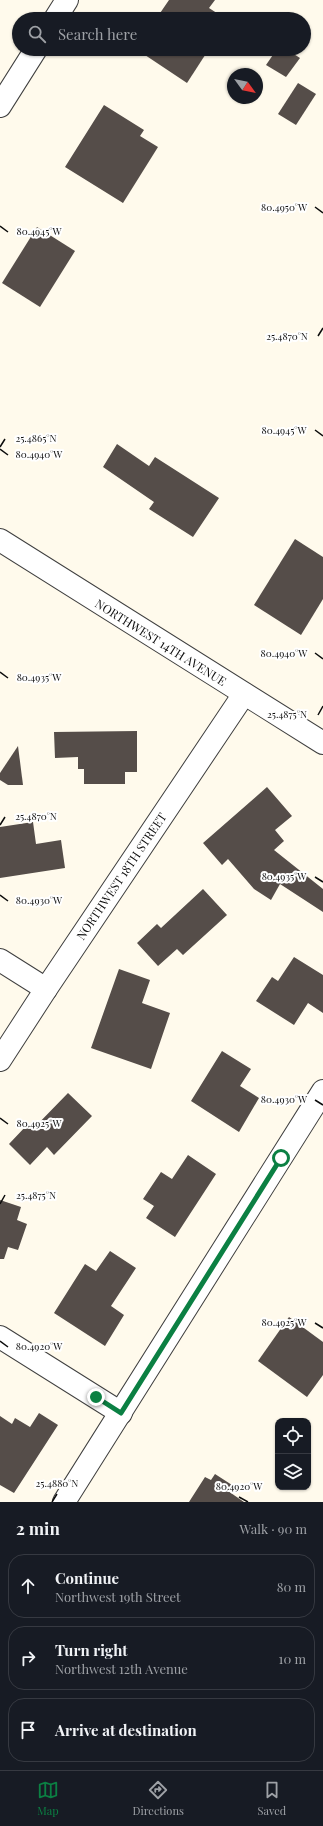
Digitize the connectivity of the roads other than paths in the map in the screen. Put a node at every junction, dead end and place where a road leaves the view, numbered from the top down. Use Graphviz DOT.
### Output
graph roads {
  1 [pos="67,0"];
  2 [pos="59,12"];
  3 [pos="32,56"];
  4 [pos="0,106"];
  5 [pos="0,540"];
  6 [pos="244,694"];
  7 [pos="323,743"];
  8 [pos="0,960"];
  9 [pos="46,989"];
  10 [pos="0,1060"];
  11 [pos="323,1091"];
  12 [pos="0,1337"];
  13 [pos="121,1413"];
  14 [pos="64,1502"];
  1 -- 2 [label="street"];
  3 -- 4 [label="street"];
  5 -- 6 [label="street, NORTHWEST 14TH AVENUE"];
  6 -- 7 [label="street, NORTHWEST 14TH AVENUE"];
  6 -- 9 [label="street, NORTHWEST 18TH STREET"];
  8 -- 9 [label="street"];
  9 -- 10 [label="street, NORTHWEST 18TH STREET"];
  11 -- 13 [label="street"];
  12 -- 13 [label="street"];
  13 -- 14 [label="street"];
}
